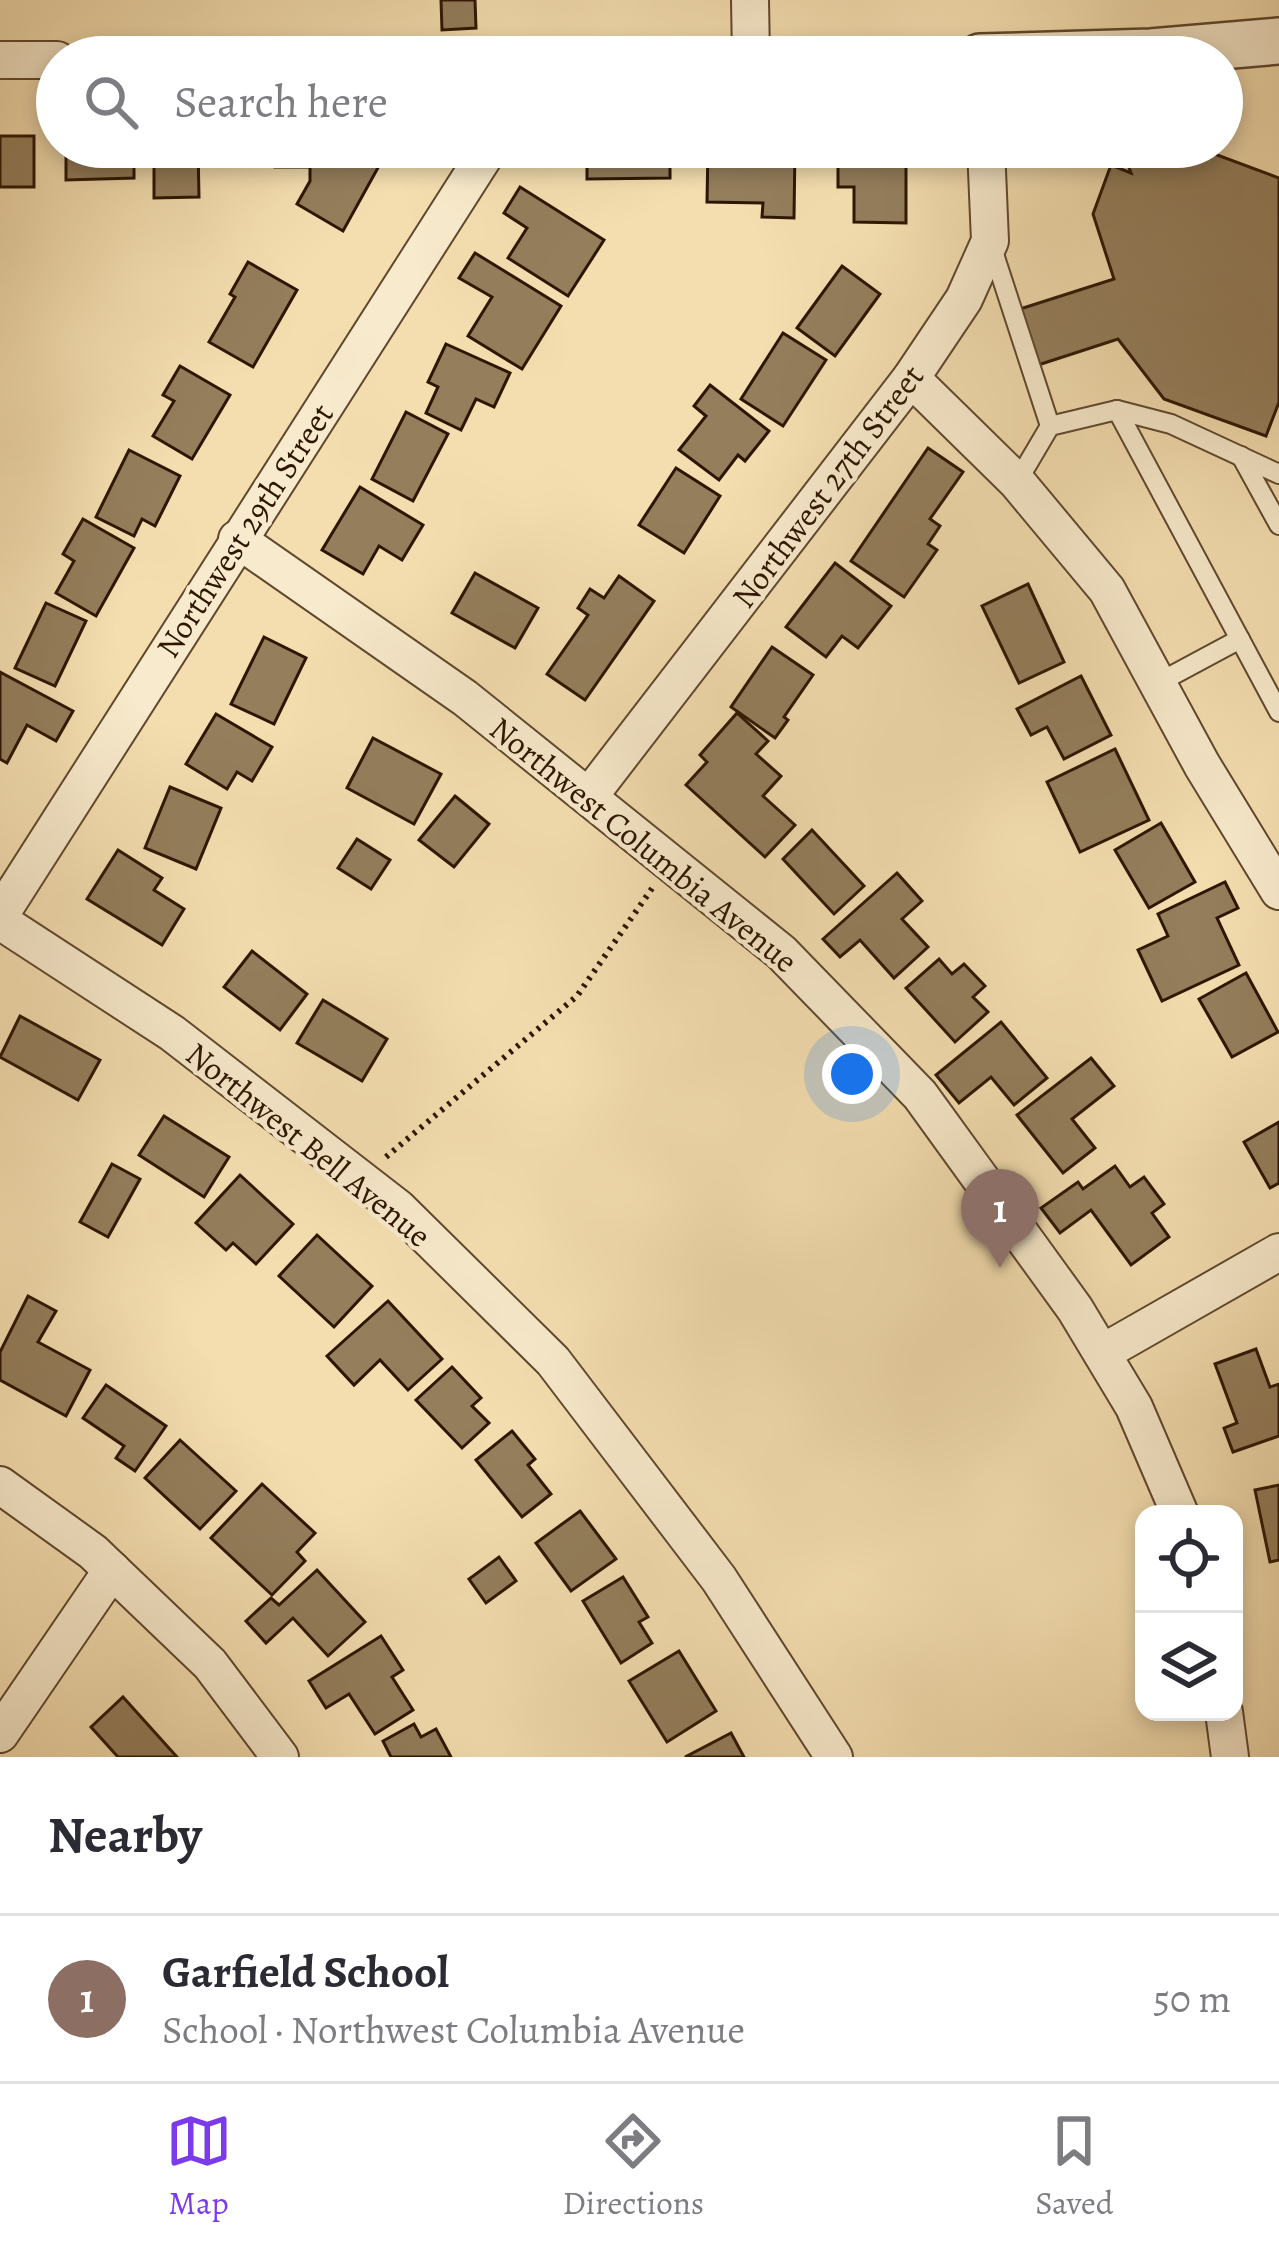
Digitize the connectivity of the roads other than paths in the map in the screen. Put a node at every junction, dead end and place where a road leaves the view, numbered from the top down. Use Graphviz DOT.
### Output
graph roads {
  1 [pos="750,0"];
  2 [pos="751,36"];
  3 [pos="1279,41"];
  4 [pos="1243,44"];
  5 [pos="0,60"];
  6 [pos="36,60"];
  7 [pos="476,168"];
  8 [pos="987,168"];
  9 [pos="990,241"];
  10 [pos="911,379"];
  11 [pos="1117,410"];
  12 [pos="1051,426"];
  13 [pos="1240,456"];
  14 [pos="1279,474"];
  15 [pos="1017,482"];
  16 [pos="1279,525"];
  17 [pos="237,539"];
  18 [pos="1240,639"];
  19 [pos="1157,683"];
  20 [pos="1279,712"];
  21 [pos="590,795"];
  22 [pos="1275,878"];
  23 [pos="0,918"];
  24 [pos="1279,1252"];
  25 [pos="1102,1353"];
  26 [pos="0,1485"];
  27 [pos="1176,1505"];
  28 [pos="112,1570"];
  29 [pos="1225,1721"];
  30 [pos="0,1734"];
  31 [pos="280,1757"];
  32 [pos="834,1757"];
  33 [pos="1230,1757"];
  1 -- 2 [label="street"];
  3 -- 4 [label="street"];
  5 -- 6 [label="street"];
  7 -- 17 [label="street, Northwest 29th Street"];
  8 -- 9 [label="street, Northwest 27th Street"];
  9 -- 10 [label="street, Northwest 27th Street"];
  9 -- 12 [label="lane"];
  10 -- 15 [label="street"];
  10 -- 21 [label="street, Northwest 27th Street"];
  11 -- 12 [label="lane"];
  11 -- 13 [label="lane"];
  11 -- 18 [label="lane"];
  12 -- 15 [label="lane"];
  13 -- 14 [label="lane"];
  13 -- 16 [label="lane"];
  15 -- 19 [label="street"];
  17 -- 21 [label="street, Northwest Columbia Avenue"];
  17 -- 23 [label="street, Northwest 29th Street"];
  18 -- 19 [label="lane"];
  18 -- 20 [label="lane"];
  19 -- 22 [label="street"];
  21 -- 25 [label="street, Northwest Columbia Avenue"];
  23 -- 32 [label="street, Northwest Bell Avenue"];
  24 -- 25 [label="street"];
  25 -- 27 [label="street, Northwest Columbia Avenue"];
  26 -- 28 [label="street"];
  28 -- 30 [label="street"];
  28 -- 31 [label="street"];
  29 -- 33 [label="street"];
}
